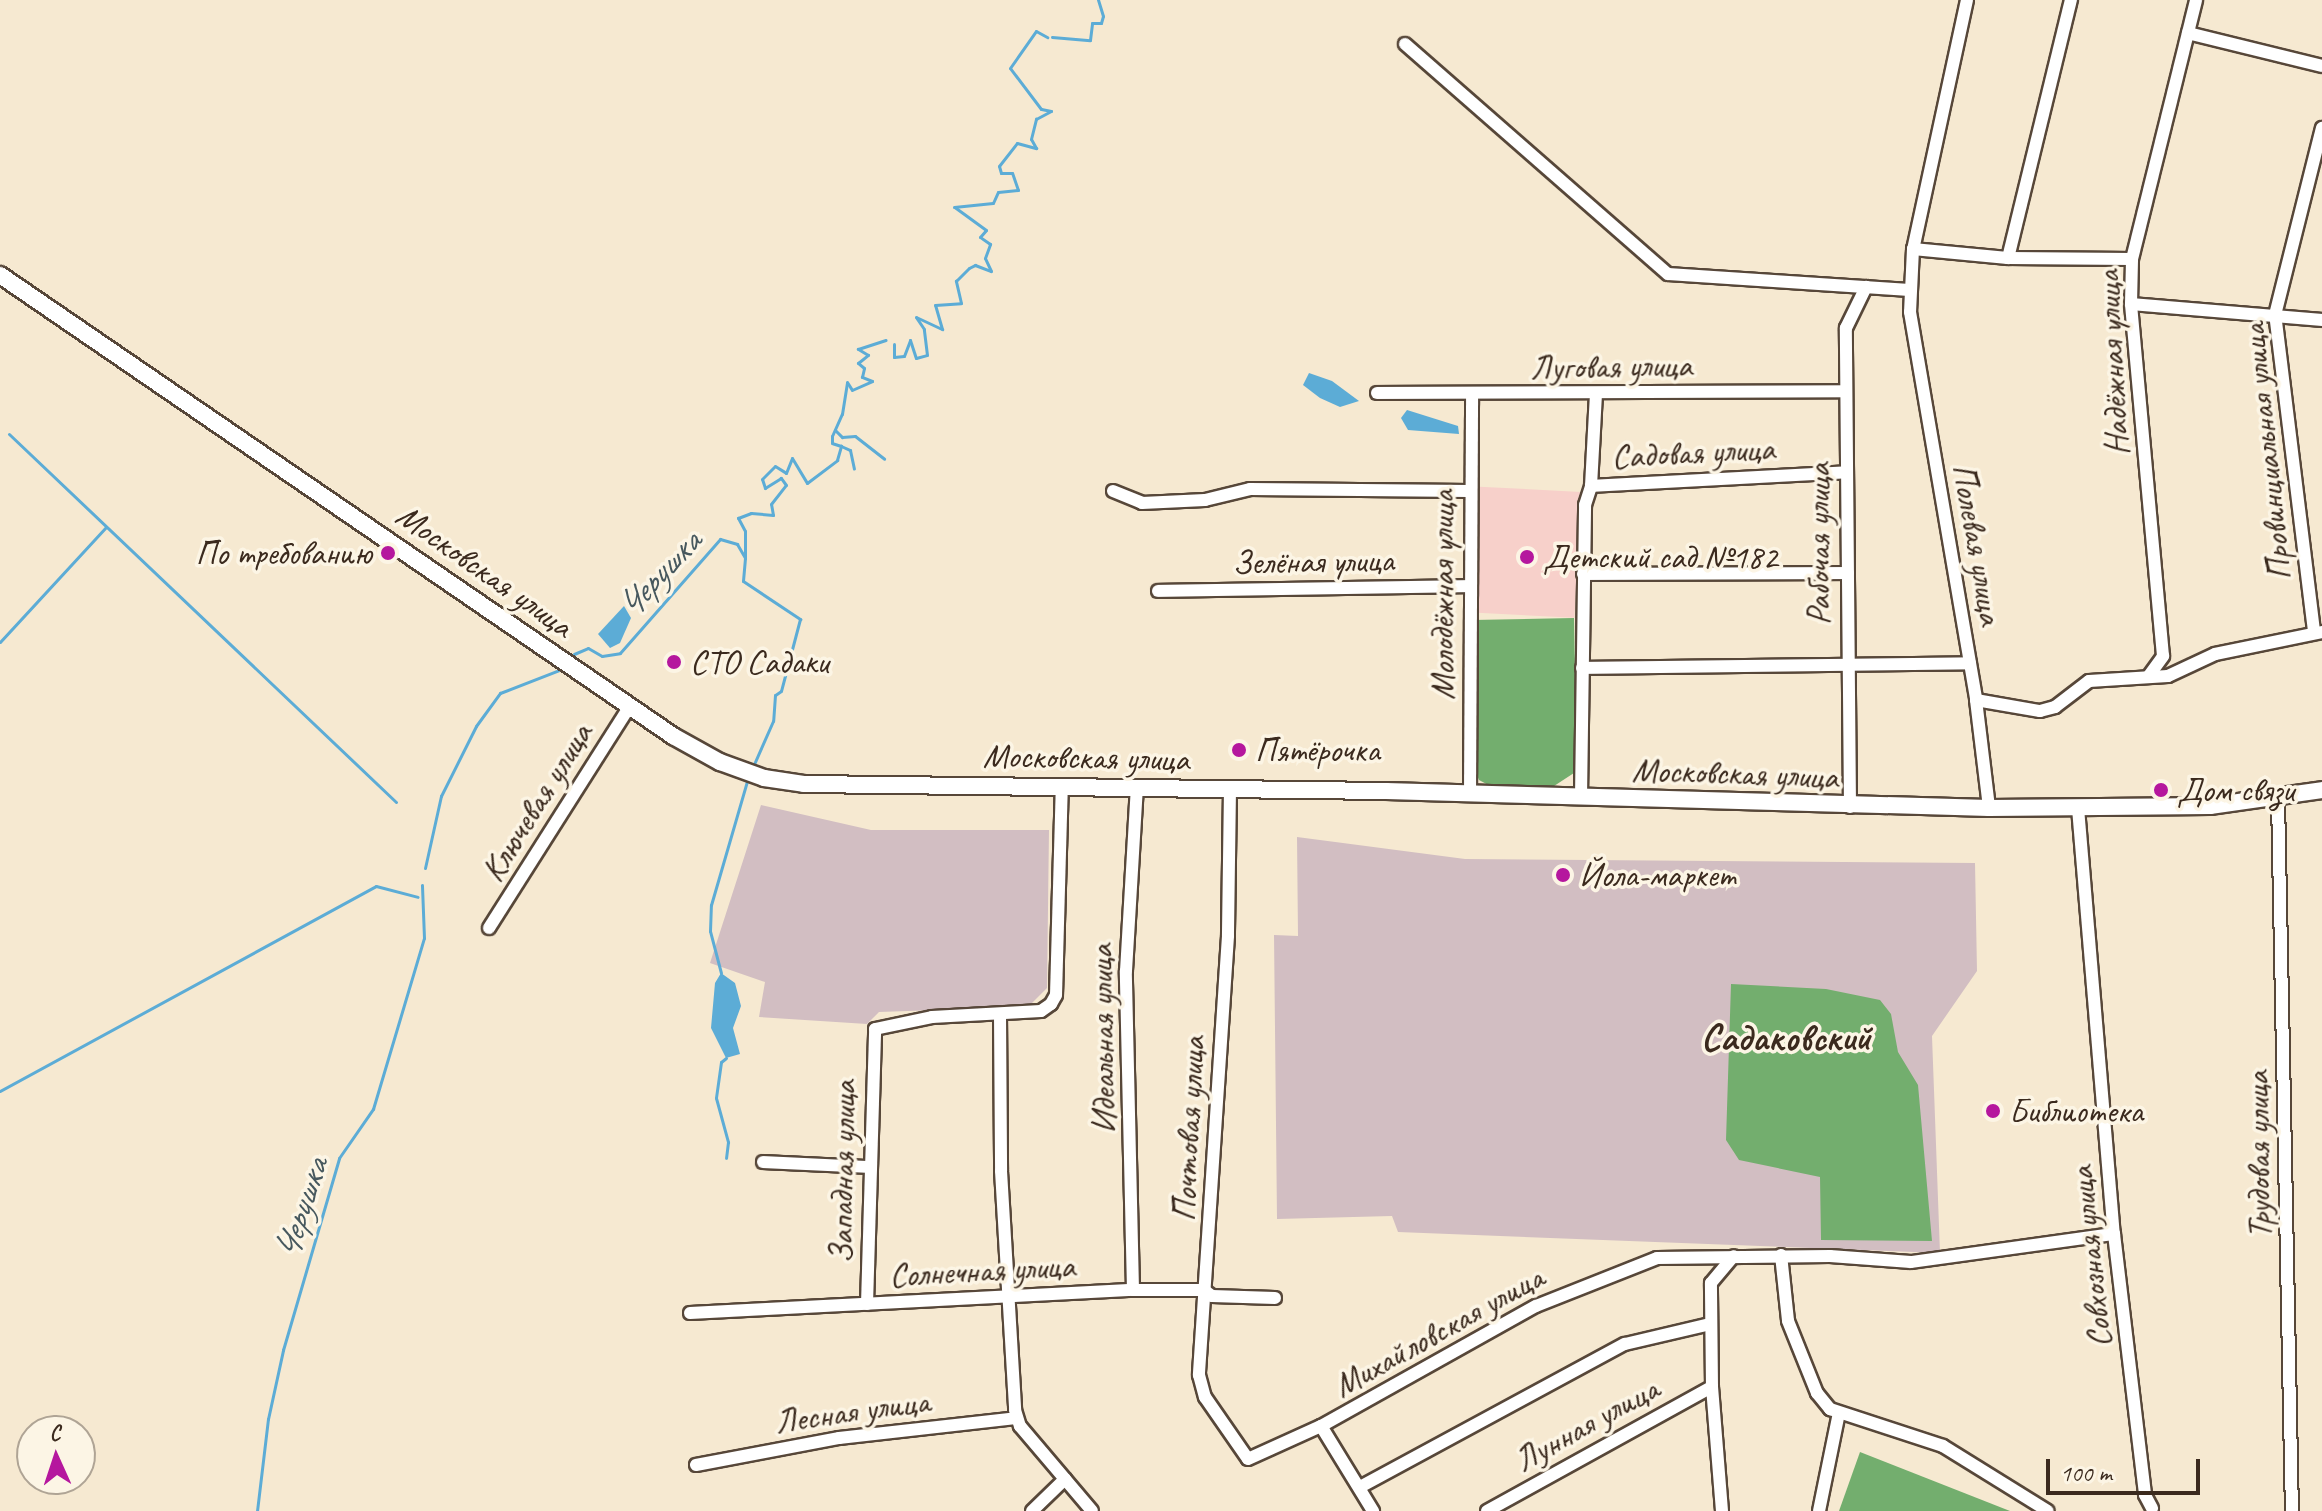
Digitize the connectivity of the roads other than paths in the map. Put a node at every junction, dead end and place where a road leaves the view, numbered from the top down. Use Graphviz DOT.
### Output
graph roads {
  1 [pos="1967,0"];
  2 [pos="2071,0"];
  3 [pos="2196,0"];
  4 [pos="2188,33"];
  5 [pos="1405,44"];
  6 [pos="2322,66"];
  7 [pos="2322,128"];
  8 [pos="1913,249"];
  9 [pos="2008,258"];
  10 [pos="2132,259"];
  11 [pos="0,275"];
  12 [pos="1866,287"];
  13 [pos="1909,290"];
  14 [pos="2131,304"];
  15 [pos="2275,315"];
  16 [pos="2322,320"];
  17 [pos="1845,391"];
  18 [pos="1377,393"];
  19 [pos="1596,393"];
  20 [pos="1472,396"];
  21 [pos="1846,472"];
  22 [pos="1591,486"];
  23 [pos="1113,491"];
  24 [pos="1469,491"];
  25 [pos="1848,573"];
  26 [pos="1583,574"];
  27 [pos="1469,586"];
  28 [pos="1158,591"];
  29 [pos="2318,632"];
  30 [pos="1970,663"];
  31 [pos="1845,665"];
  32 [pos="1582,668"];
  33 [pos="2148,677"];
  34 [pos="1976,700"];
  35 [pos="630,706"];
  36 [pos="1062,786"];
  37 [pos="1137,787"];
  38 [pos="1230,789"];
  39 [pos="2322,790"];
  40 [pos="1470,794"];
  41 [pos="1581,797"];
  42 [pos="2278,798"];
  43 [pos="1850,807"];
  44 [pos="1989,808"];
  45 [pos="2078,808"];
  46 [pos="489,928"];
  47 [pos="1000,1015"];
  48 [pos="763,1162"];
  49 [pos="871,1167"];
  50 [pos="2114,1234"];
  51 [pos="1734,1255"];
  52 [pos="1781,1255"];
  53 [pos="1133,1290"];
  54 [pos="1204,1290"];
  55 [pos="1008,1296"];
  56 [pos="1275,1298"];
  57 [pos="867,1304"];
  58 [pos="690,1313"];
  59 [pos="1710,1324"];
  60 [pos="1712,1387"];
  61 [pos="1839,1413"];
  62 [pos="1016,1418"];
  63 [pos="1321,1426"];
  64 [pos="1248,1459"];
  65 [pos="696,1465"];
  66 [pos="1065,1479"];
  67 [pos="1360,1487"];
  68 [pos="2154,1510"];
  69 [pos="1032,1511"];
  70 [pos="1092,1511"];
  71 [pos="1373,1511"];
  72 [pos="1487,1511"];
  73 [pos="1722,1511"];
  74 [pos="1819,1511"];
  75 [pos="2048,1511"];
  76 [pos="2292,1511"];
  1 -- 8 [label="street, Полевая улица"];
  2 -- 9 [label="street"];
  3 -- 4 [label="street, Надёжная улица"];
  4 -- 6 [label="street"];
  4 -- 10 [label="street, Надёжная улица"];
  5 -- 12 [label="street"];
  7 -- 15 [label="street, Провинциальная улица"];
  8 -- 9 [label="street"];
  8 -- 13 [label="street, Полевая улица"];
  9 -- 10 [label="street"];
  10 -- 14 [label="street, Надёжная улица"];
  11 -- 35 [label="main road, Московская улица"];
  12 -- 13 [label="street"];
  12 -- 17 [label="street, Рабочая улица"];
  13 -- 30 [label="street, Полевая улица"];
  14 -- 15 [label="street"];
  14 -- 33 [label="street, Надёжная улица"];
  15 -- 16 [label="street"];
  15 -- 29 [label="street, Провинциальная улица"];
  17 -- 19 [label="street, Луговая улица"];
  17 -- 21 [label="street, Рабочая улица"];
  18 -- 20 [label="street, Луговая улица"];
  19 -- 20 [label="street, Луговая улица"];
  19 -- 22 [label="street"];
  20 -- 24 [label="street, Молодёжная улица"];
  21 -- 22 [label="street, Садовая улица"];
  21 -- 25 [label="street, Рабочая улица"];
  22 -- 26 [label="street"];
  23 -- 24 [label="street"];
  24 -- 27 [label="street, Молодёжная улица"];
  25 -- 26 [label="street"];
  25 -- 31 [label="street, Рабочая улица"];
  26 -- 32 [label="street"];
  27 -- 28 [label="street, Зелёная улица"];
  27 -- 40 [label="street, Молодёжная улица"];
  29 -- 33 [label="street"];
  30 -- 31 [label="street"];
  30 -- 34 [label="street, Полевая улица"];
  31 -- 32 [label="street"];
  31 -- 43 [label="street, Рабочая улица"];
  32 -- 41 [label="street"];
  33 -- 34 [label="street"];
  34 -- 44 [label="street, Полевая улица"];
  35 -- 36 [label="main road, Московская улица"];
  35 -- 46 [label="street, Ключевая улица"];
  36 -- 37 [label="main road, Московская улица"];
  36 -- 47 [label="street"];
  37 -- 38 [label="main road, Московская улица"];
  37 -- 53 [label="street, Идеальная улица"];
  38 -- 40 [label="main road, Московская улица"];
  38 -- 54 [label="street, Почтовая улица"];
  39 -- 42 [label="main road, Московская улица"];
  40 -- 41 [label="main road, Московская улица"];
  41 -- 43 [label="main road, Московская улица"];
  42 -- 45 [label="main road, Московская улица"];
  42 -- 76 [label="street, Трудовая улица"];
  43 -- 44 [label="main road, Московская улица"];
  44 -- 45 [label="main road, Московская улица"];
  45 -- 50 [label="street, Совхозная улица"];
  47 -- 49 [label="street, Западная улица"];
  47 -- 55 [label="street"];
  48 -- 49 [label="street"];
  49 -- 57 [label="street, Западная улица"];
  50 -- 52 [label="street, Михайловская улица"];
  50 -- 68 [label="street, Совхозная улица"];
  51 -- 52 [label="street, Михайловская улица"];
  51 -- 59 [label="street"];
  51 -- 63 [label="street, Михайловская улица"];
  52 -- 61 [label="street"];
  53 -- 54 [label="street, Солнечная улица"];
  53 -- 55 [label="street, Солнечная улица"];
  54 -- 56 [label="street, Солнечная улица"];
  54 -- 64 [label="street, Почтовая улица"];
  55 -- 57 [label="street, Солнечная улица"];
  55 -- 62 [label="street"];
  57 -- 58 [label="street, Солнечная улица"];
  59 -- 60 [label="street"];
  59 -- 67 [label="street"];
  60 -- 72 [label="street, Лунная улица"];
  60 -- 73 [label="street"];
  61 -- 74 [label="street"];
  61 -- 75 [label="street"];
  62 -- 65 [label="street, Лесная улица"];
  62 -- 66 [label="street"];
  63 -- 64 [label="street, Михайловская улица"];
  63 -- 67 [label="street"];
  66 -- 69 [label="street"];
  66 -- 70 [label="street"];
  67 -- 71 [label="street"];
}
